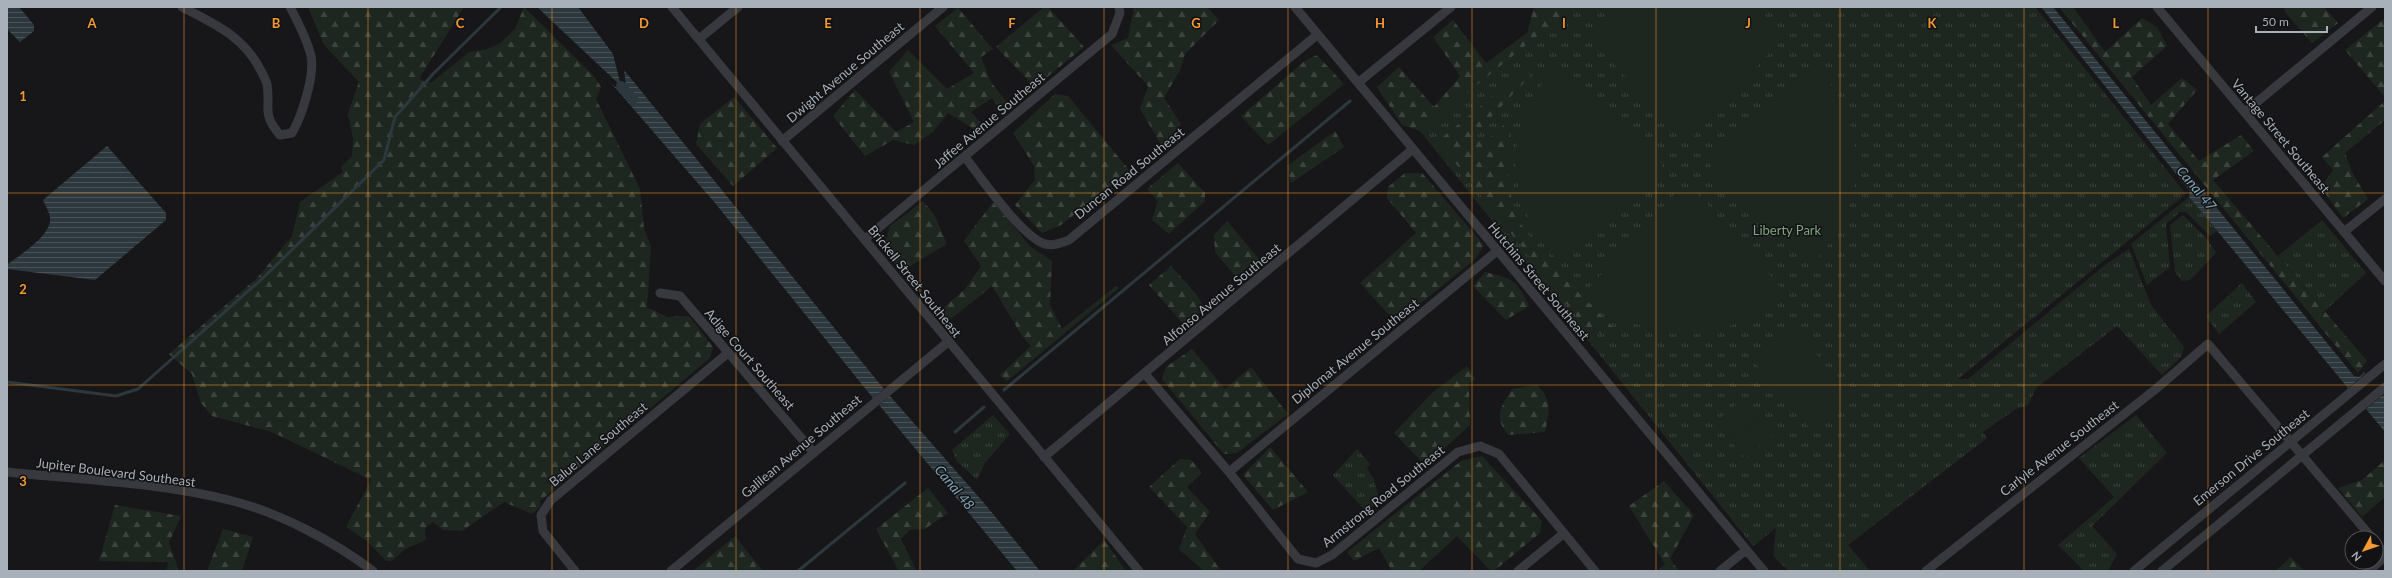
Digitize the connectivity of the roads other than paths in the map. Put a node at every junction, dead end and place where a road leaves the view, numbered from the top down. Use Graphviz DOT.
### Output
graph roads {
  1 [pos="182,7"];
  2 [pos="290,7"];
  3 [pos="672,7"];
  4 [pos="738,7"];
  5 [pos="943,7"];
  6 [pos="1295,7"];
  7 [pos="1452,7"];
  8 [pos="2157,7"];
  9 [pos="2372,7"];
  10 [pos="1119,10"];
  11 [pos="1318,35"];
  12 [pos="699,40"];
  13 [pos="1359,82"];
  14 [pos="2244,112"];
  15 [pos="782,141"];
  16 [pos="1413,149"];
  17 [pos="965,157"];
  18 [pos="2385,199"];
  19 [pos="2344,232"];
  20 [pos="865,239"];
  21 [pos="1497,251"];
  22 [pos="2385,281"];
  23 [pos="660,293"];
  24 [pos="948,342"];
  25 [pos="728,353"];
  26 [pos="2385,364"];
  27 [pos="1145,374"];
  28 [pos="2385,387"];
  29 [pos="2290,442"];
  30 [pos="814,453"];
  31 [pos="1044,456"];
  32 [pos="2301,456"];
  33 [pos="7,472"];
  34 [pos="1228,472"];
  35 [pos="2365,530"];
  36 [pos="1563,534"];
  37 [pos="1746,550"];
  38 [pos="2385,557"];
  39 [pos="373,571"];
  40 [pos="575,571"];
  41 [pos="671,571"];
  42 [pos="1139,571"];
  43 [pos="1518,571"];
  44 [pos="1595,571"];
  45 [pos="1720,571"];
  46 [pos="1764,571"];
  47 [pos="1926,571"];
  48 [pos="2134,571"];
  49 [pos="2162,571"];
  50 [pos="2368,571"];
  1 -- 2 [label="street"];
  3 -- 12 [label="street, Brickell Street Southeast"];
  4 -- 12 [label="street"];
  5 -- 15 [label="street, Dwight Avenue Southeast"];
  6 -- 11 [label="street, Hutchins Street Southeast"];
  7 -- 13 [label="street"];
  8 -- 14 [label="street, Vantage Street Southeast"];
  9 -- 14 [label="street"];
  10 -- 17 [label="street, Jaffee Avenue Southeast"];
  11 -- 13 [label="street, Hutchins Street Southeast"];
  11 -- 17 [label="street, Duncan Road Southeast"];
  12 -- 15 [label="street, Brickell Street Southeast"];
  13 -- 16 [label="street, Hutchins Street Southeast"];
  14 -- 19 [label="street, Vantage Street Southeast"];
  15 -- 20 [label="street, Brickell Street Southeast"];
  16 -- 21 [label="street, Hutchins Street Southeast"];
  16 -- 27 [label="street, Alfonso Avenue Southeast"];
  17 -- 20 [label="street, Jaffee Avenue Southeast"];
  18 -- 19 [label="street"];
  19 -- 22 [label="street, Vantage Street Southeast"];
  20 -- 24 [label="street, Brickell Street Southeast"];
  21 -- 34 [label="street, Diplomat Avenue Southeast"];
  21 -- 37 [label="street, Hutchins Street Southeast"];
  23 -- 25 [label="street, Adige Court Southeast"];
  24 -- 30 [label="street, Galilean Avenue Southeast"];
  24 -- 31 [label="street, Brickell Street Southeast"];
  25 -- 30 [label="street, Adige Court Southeast"];
  25 -- 40 [label="street, Balue Lane Southeast"];
  26 -- 29 [label="street, Emerson Drive Southeast"];
  27 -- 31 [label="street, Alfonso Avenue Southeast"];
  27 -- 34 [label="street, Armstrong Road Southeast"];
  28 -- 32 [label="street"];
  29 -- 32 [label="street"];
  29 -- 47 [label="street, Carlyle Avenue Southeast"];
  29 -- 48 [label="street, Emerson Drive Southeast"];
  30 -- 41 [label="street, Galilean Avenue Southeast"];
  31 -- 42 [label="street, Brickell Street Southeast"];
  32 -- 35 [label="street"];
  32 -- 49 [label="street"];
  33 -- 39 [label="street, Jupiter Boulevard Southeast"];
  34 -- 36 [label="street, Armstrong Road Southeast"];
  36 -- 43 [label="street"];
  36 -- 44 [label="street, Armstrong Road Southeast"];
  37 -- 45 [label="street"];
  37 -- 46 [label="street, Hutchins Street Southeast"];
  38 -- 50 [label="street"];
}
